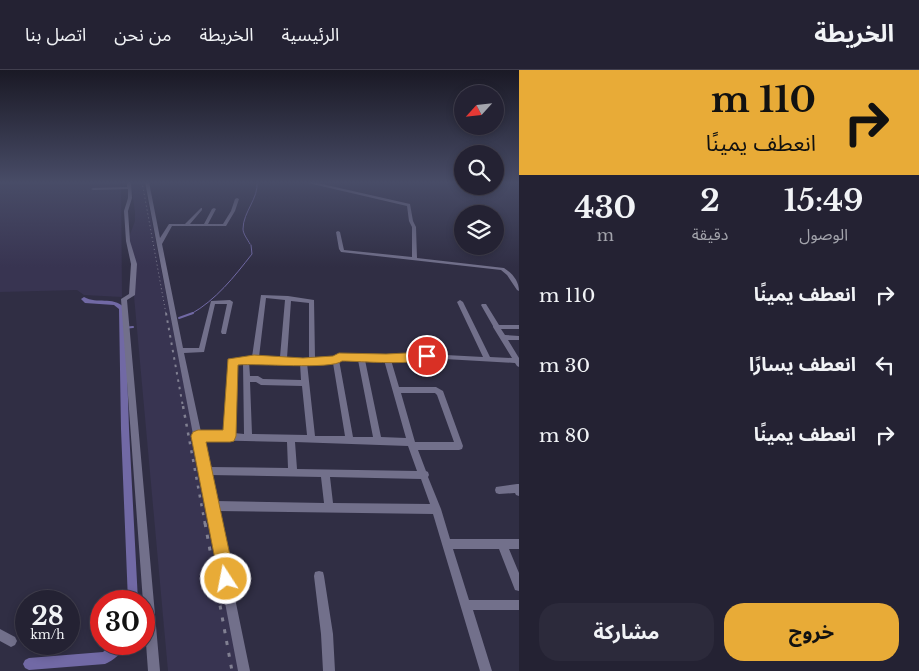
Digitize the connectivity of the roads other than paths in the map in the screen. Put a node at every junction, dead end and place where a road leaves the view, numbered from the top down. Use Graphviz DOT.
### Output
graph roads {
  1 [pos="126,210"];
  2 [pos="152,210"];
  3 [pos="200,210"];
  4 [pos="213,210"];
  5 [pos="233,210"];
  6 [pos="410,210"];
  7 [pos="187,224"];
  8 [pos="205,225"];
  9 [pos="338,232"];
  10 [pos="159,244"];
  11 [pos="415,258"];
  12 [pos="519,289"];
  13 [pos="288,298"];
  14 [pos="460,302"];
  15 [pos="484,305"];
  16 [pos="496,327"];
  17 [pos="519,327"];
  18 [pos="224,332"];
  19 [pos="502,337"];
  20 [pos="519,338"];
  21 [pos="181,350"];
  22 [pos="361,358"];
  23 [pos="386,358"];
  24 [pos="488,359"];
  25 [pos="250,360"];
  26 [pos="283,360"];
  27 [pos="336,360"];
  28 [pos="312,361"];
  29 [pos="303,362"];
  30 [pos="518,362"];
  31 [pos="246,379"];
  32 [pos="305,383"];
  33 [pos="397,390"];
  34 [pos="198,436"];
  35 [pos="230,436"];
  36 [pos="248,437"];
  37 [pos="290,439"];
  38 [pos="311,440"];
  39 [pos="350,441"];
  40 [pos="378,441"];
  41 [pos="412,444"];
  42 [pos="204,471"];
  43 [pos="293,473"];
  44 [pos="325,473"];
  45 [pos="425,475"];
  46 [pos="499,490"];
  47 [pos="519,492"];
  48 [pos="211,506"];
  49 [pos="329,507"];
  50 [pos="436,509"];
  51 [pos="447,544"];
  52 [pos="502,544"];
  53 [pos="519,544"];
  54 [pos="319,576"];
  55 [pos="519,586"];
  56 [pos="466,605"];
  57 [pos="519,605"];
  58 [pos="0,635"];
  59 [pos="11,641"];
  60 [pos="154,671"];
  61 [pos="244,671"];
  62 [pos="329,671"];
  63 [pos="486,671"];
  1 -- 60 [label="street"];
  2 -- 10 [label="street"];
  3 -- 7 [label="street"];
  4 -- 8 [label="street"];
  5 -- 8 [label="street"];
  6 -- 11 [label="street"];
  7 -- 8 [label="street"];
  7 -- 10 [label="street"];
  9 -- 11 [label="street"];
  10 -- 21 [label="street"];
  11 -- 12 [label="street"];
  13 -- 25 [label="street"];
  13 -- 26 [label="street"];
  13 -- 28 [label="street"];
  14 -- 24 [label="street"];
  15 -- 16 [label="street"];
  16 -- 17 [label="street"];
  16 -- 19 [label="street"];
  18 -- 21 [label="street"];
  19 -- 20 [label="street"];
  19 -- 30 [label="street"];
  21 -- 34 [label="street"];
  22 -- 23 [label="street"];
  22 -- 27 [label="street"];
  22 -- 40 [label="street"];
  23 -- 24 [label="street"];
  23 -- 33 [label="street"];
  24 -- 30 [label="street"];
  25 -- 26 [label="street"];
  25 -- 31 [label="street"];
  25 -- 35 [label="street"];
  26 -- 29 [label="street"];
  27 -- 28 [label="street"];
  27 -- 39 [label="street"];
  28 -- 29 [label="street"];
  29 -- 32 [label="street"];
  31 -- 32 [label="street"];
  31 -- 36 [label="street"];
  32 -- 38 [label="street"];
  33 -- 41 [label="street"];
  33 -- 41 [label="street"];
  34 -- 35 [label="street"];
  34 -- 42 [label="street"];
  35 -- 36 [label="street"];
  36 -- 37 [label="street"];
  37 -- 38 [label="street"];
  37 -- 43 [label="street"];
  38 -- 39 [label="street"];
  39 -- 40 [label="street"];
  40 -- 41 [label="street"];
  41 -- 45 [label="street"];
  42 -- 43 [label="street"];
  42 -- 48 [label="street"];
  43 -- 44 [label="street"];
  44 -- 45 [label="street"];
  44 -- 49 [label="street"];
  45 -- 50 [label="street"];
  46 -- 47 [label="street"];
  48 -- 49 [label="street"];
  48 -- 61 [label="street"];
  49 -- 50 [label="street"];
  50 -- 51 [label="street"];
  51 -- 52 [label="street"];
  51 -- 56 [label="street"];
  52 -- 53 [label="street"];
  52 -- 55 [label="street"];
  54 -- 62 [label="street"];
  56 -- 57 [label="street"];
  56 -- 63 [label="street"];
  58 -- 59 [label="street"];
}
